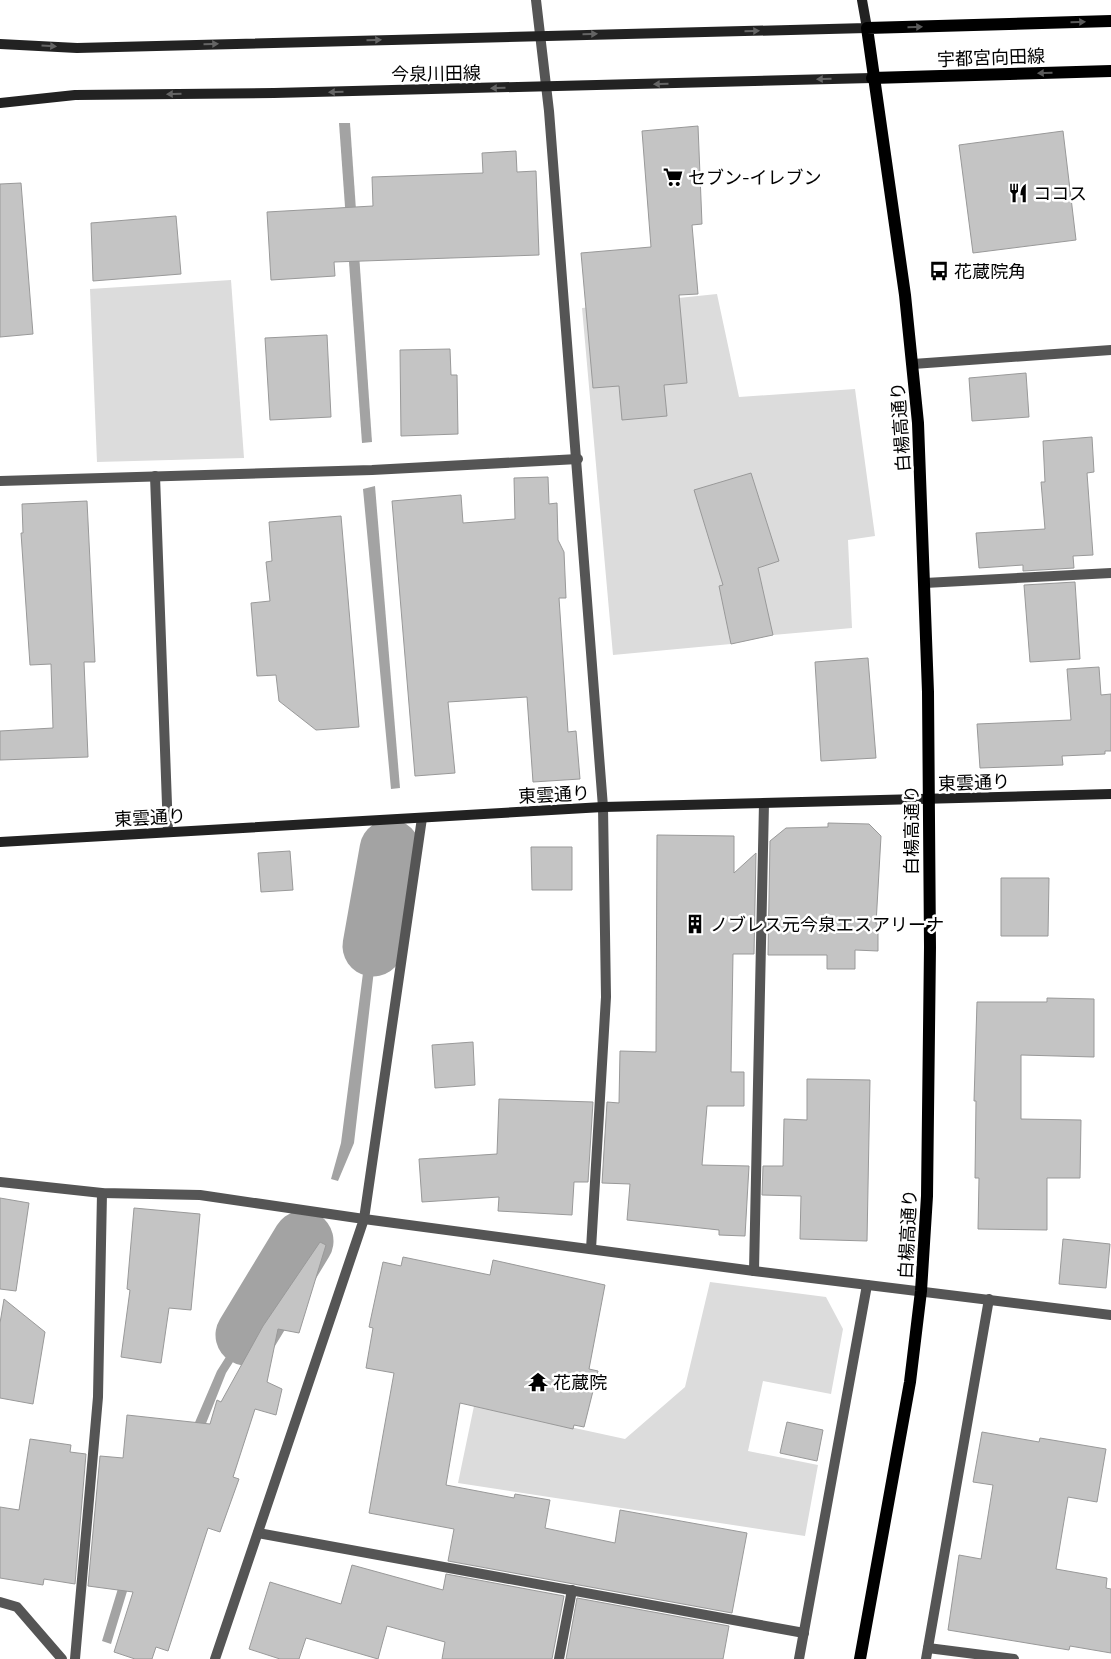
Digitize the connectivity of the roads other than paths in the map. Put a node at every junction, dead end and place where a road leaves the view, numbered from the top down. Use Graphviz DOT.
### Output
graph roads {
  1 [pos="536,0"];
  2 [pos="862,0"];
  3 [pos="1111,21"];
  4 [pos="866,28"];
  5 [pos="541,36"];
  6 [pos="0,44"];
  7 [pos="1111,71"];
  8 [pos="872,78"];
  9 [pos="547,87"];
  10 [pos="0,103"];
  11 [pos="1111,350"];
  12 [pos="913,364"];
  13 [pos="578,459"];
  14 [pos="155,476"];
  15 [pos="0,481"];
  16 [pos="1111,573"];
  17 [pos="925,583"];
  18 [pos="1111,794"];
  19 [pos="929,800"];
  20 [pos="764,804"];
  21 [pos="603,807"];
  22 [pos="422,818"];
  23 [pos="168,832"];
  24 [pos="0,842"];
  25 [pos="0,1182"];
  26 [pos="102,1193"];
  27 [pos="364,1219"];
  28 [pos="591,1249"];
  29 [pos="754,1271"];
  30 [pos="867,1285"];
  31 [pos="921,1291"];
  32 [pos="988,1299"];
  33 [pos="1111,1315"];
  34 [pos="258,1533"];
  35 [pos="572,1590"];
  36 [pos="0,1602"];
  37 [pos="804,1633"];
  38 [pos="928,1648"];
  39 [pos="62,1659"];
  40 [pos="74,1659"];
  41 [pos="215,1659"];
  42 [pos="558,1659"];
  43 [pos="800,1659"];
  44 [pos="860,1659"];
  45 [pos="926,1659"];
  46 [pos="1014,1659"];
  1 -- 5 [label="street"];
  2 -- 4 [label="street, 白楊高通り"];
  4 -- 3 [label="main road, 宇都宮向田線, one-way"];
  5 -- 4 [label="street, 今泉川田線, one-way"];
  4 -- 8 [label="main road, 白楊高通り"];
  6 -- 5 [label="street, 今泉川田線, one-way"];
  5 -- 9 [label="street"];
  7 -- 8 [label="main road, 宇都宮向田線, one-way"];
  8 -- 9 [label="street, 今泉川田線, one-way"];
  8 -- 12 [label="main road, 白楊高通り"];
  9 -- 10 [label="street, 今泉川田線, one-way"];
  9 -- 13 [label="street"];
  11 -- 12 [label="street"];
  12 -- 17 [label="main road, 白楊高通り"];
  13 -- 14 [label="street"];
  13 -- 21 [label="street"];
  14 -- 15 [label="street"];
  14 -- 23 [label="street"];
  16 -- 17 [label="street"];
  17 -- 19 [label="main road, 白楊高通り"];
  18 -- 19 [label="street, 東雲通り"];
  19 -- 20 [label="street, 東雲通り"];
  19 -- 31 [label="main road, 白楊高通り"];
  20 -- 21 [label="street, 東雲通り"];
  20 -- 29 [label="street"];
  21 -- 22 [label="street, 東雲通り"];
  21 -- 28 [label="street"];
  22 -- 23 [label="street, 東雲通り"];
  22 -- 27 [label="street"];
  23 -- 24 [label="street, 東雲通り"];
  25 -- 26 [label="street"];
  26 -- 27 [label="street"];
  26 -- 40 [label="street"];
  27 -- 28 [label="street"];
  27 -- 34 [label="street"];
  28 -- 29 [label="street"];
  29 -- 30 [label="street"];
  30 -- 31 [label="street"];
  30 -- 37 [label="street"];
  31 -- 32 [label="street"];
  31 -- 44 [label="main road, 白楊高通り"];
  32 -- 33 [label="street"];
  32 -- 38 [label="street"];
  34 -- 35 [label="street"];
  34 -- 41 [label="street"];
  35 -- 37 [label="street"];
  35 -- 42 [label="street"];
  36 -- 39 [label="street"];
  37 -- 43 [label="street"];
  38 -- 45 [label="street"];
  38 -- 46 [label="street"];
}
